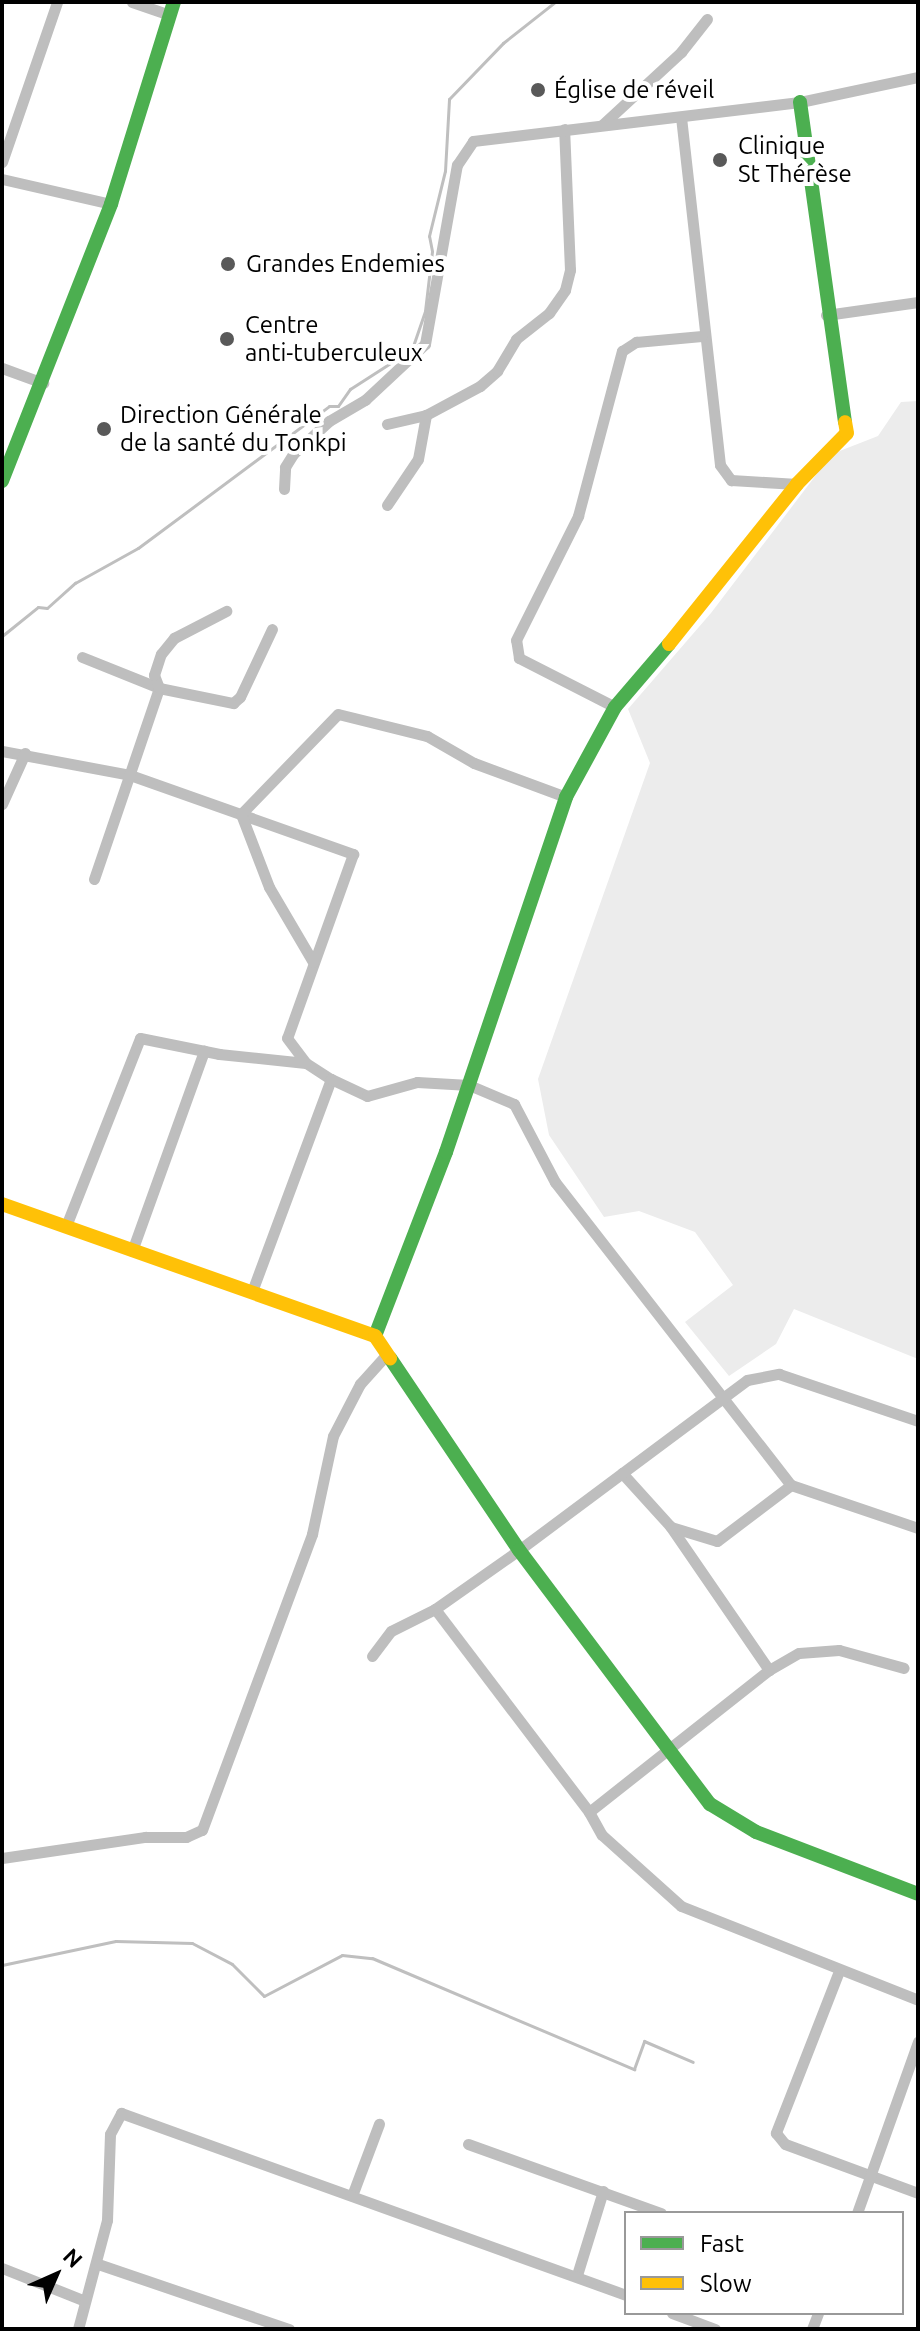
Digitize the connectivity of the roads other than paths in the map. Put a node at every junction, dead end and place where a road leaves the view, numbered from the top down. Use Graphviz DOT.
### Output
graph roads {
  1 [pos="57,2"];
  2 [pos="132,2"];
  3 [pos="172,8"];
  4 [pos="707,19"];
  5 [pos="918,77"];
  6 [pos="800,102"];
  7 [pos="681,117"];
  8 [pos="602,125"];
  9 [pos="564,129"];
  10 [pos="2,162"];
  11 [pos="2,179"];
  12 [pos="111,204"];
  13 [pos="918,302"];
  14 [pos="826,315"];
  15 [pos="702,336"];
  16 [pos="2,368"];
  17 [pos="43,383"];
  18 [pos="426,415"];
  19 [pos="387,424"];
  20 [pos="2,481"];
  21 [pos="797,484"];
  22 [pos="284,489"];
  23 [pos="387,505"];
  24 [pos="226,611"];
  25 [pos="272,629"];
  26 [pos="82,657"];
  27 [pos="159,688"];
  28 [pos="615,707"];
  29 [pos="2,751"];
  30 [pos="25,753"];
  31 [pos="130,775"];
  32 [pos="566,797"];
  33 [pos="2,804"];
  34 [pos="241,814"];
  35 [pos="94,879"];
  36 [pos="313,962"];
  37 [pos="204,1051"];
  38 [pos="306,1063"];
  39 [pos="331,1079"];
  40 [pos="469,1085"];
  41 [pos="2,1204"];
  42 [pos="66,1226"];
  43 [pos="132,1251"];
  44 [pos="252,1291"];
  45 [pos="375,1336"];
  46 [pos="385,1356"];
  47 [pos="721,1395"];
  48 [pos="918,1421"];
  49 [pos="622,1473"];
  50 [pos="791,1485"];
  51 [pos="670,1526"];
  52 [pos="918,1528"];
  53 [pos="519,1550"];
  54 [pos="435,1609"];
  55 [pos="372,1656"];
  56 [pos="904,1668"];
  57 [pos="769,1670"];
  58 [pos="667,1747"];
  59 [pos="589,1812"];
  60 [pos="2,1858"];
  61 [pos="918,1894"];
  62 [pos="839,1971"];
  63 [pos="918,2000"];
  64 [pos="918,2042"];
  65 [pos="379,2124"];
  66 [pos="468,2144"];
  67 [pos="873,2177"];
  68 [pos="603,2191"];
  69 [pos="353,2193"];
  70 [pos="918,2193"];
  71 [pos="656,2211"];
  72 [pos="858,2211"];
  73 [pos="98,2264"];
  74 [pos="2,2268"];
  75 [pos="577,2275"];
  76 [pos="624,2294"];
  77 [pos="83,2300"];
  78 [pos="677,2315"];
  79 [pos="78,2329"];
  80 [pos="289,2329"];
  81 [pos="715,2329"];
  1 -- 10 [label="street"];
  2 -- 3 [label="street"];
  3 -- 12 [label="street"];
  4 -- 8 [label="street"];
  5 -- 6 [label="street"];
  6 -- 7 [label="street"];
  6 -- 14 [label="street"];
  7 -- 8 [label="street"];
  7 -- 15 [label="street"];
  8 -- 9 [label="street"];
  9 -- 18 [label="street"];
  9 -- 22 [label="street"];
  11 -- 12 [label="street"];
  12 -- 17 [label="street"];
  13 -- 14 [label="street"];
  14 -- 21 [label="street"];
  15 -- 21 [label="street"];
  15 -- 28 [label="street"];
  16 -- 17 [label="street"];
  17 -- 20 [label="street"];
  18 -- 19 [label="street"];
  18 -- 23 [label="street"];
  21 -- 28 [label="street"];
  24 -- 27 [label="street"];
  25 -- 27 [label="street"];
  26 -- 27 [label="street"];
  27 -- 31 [label="street"];
  28 -- 32 [label="street"];
  29 -- 30 [label="street"];
  30 -- 31 [label="street"];
  30 -- 33 [label="street"];
  31 -- 34 [label="street"];
  31 -- 35 [label="street"];
  32 -- 34 [label="street"];
  32 -- 40 [label="street"];
  34 -- 36 [label="street"];
  34 -- 36 [label="street"];
  36 -- 38 [label="street"];
  37 -- 38 [label="street"];
  37 -- 42 [label="street"];
  37 -- 43 [label="street"];
  38 -- 39 [label="street"];
  39 -- 40 [label="street"];
  39 -- 44 [label="street"];
  40 -- 45 [label="street"];
  40 -- 47 [label="street"];
  41 -- 42 [label="street"];
  42 -- 43 [label="street"];
  43 -- 44 [label="street"];
  44 -- 45 [label="street"];
  45 -- 46 [label="street"];
  46 -- 53 [label="street"];
  46 -- 60 [label="street"];
  47 -- 48 [label="street"];
  47 -- 49 [label="street"];
  47 -- 50 [label="street"];
  49 -- 51 [label="street"];
  49 -- 53 [label="street"];
  50 -- 51 [label="street"];
  50 -- 52 [label="street"];
  51 -- 57 [label="street"];
  53 -- 54 [label="street"];
  53 -- 58 [label="street"];
  54 -- 55 [label="street"];
  54 -- 59 [label="street"];
  56 -- 57 [label="street"];
  57 -- 58 [label="street"];
  58 -- 59 [label="street"];
  58 -- 61 [label="street"];
  59 -- 62 [label="street"];
  62 -- 63 [label="street"];
  62 -- 67 [label="street"];
  64 -- 67 [label="street"];
  65 -- 69 [label="street"];
  66 -- 68 [label="street"];
  67 -- 70 [label="street"];
  67 -- 72 [label="street"];
  68 -- 71 [label="street"];
  68 -- 75 [label="street"];
  69 -- 73 [label="street"];
  69 -- 75 [label="street"];
  73 -- 77 [label="street"];
  73 -- 80 [label="street"];
  74 -- 77 [label="street"];
  75 -- 76 [label="street"];
  77 -- 79 [label="street"];
  78 -- 81 [label="street"];
}
